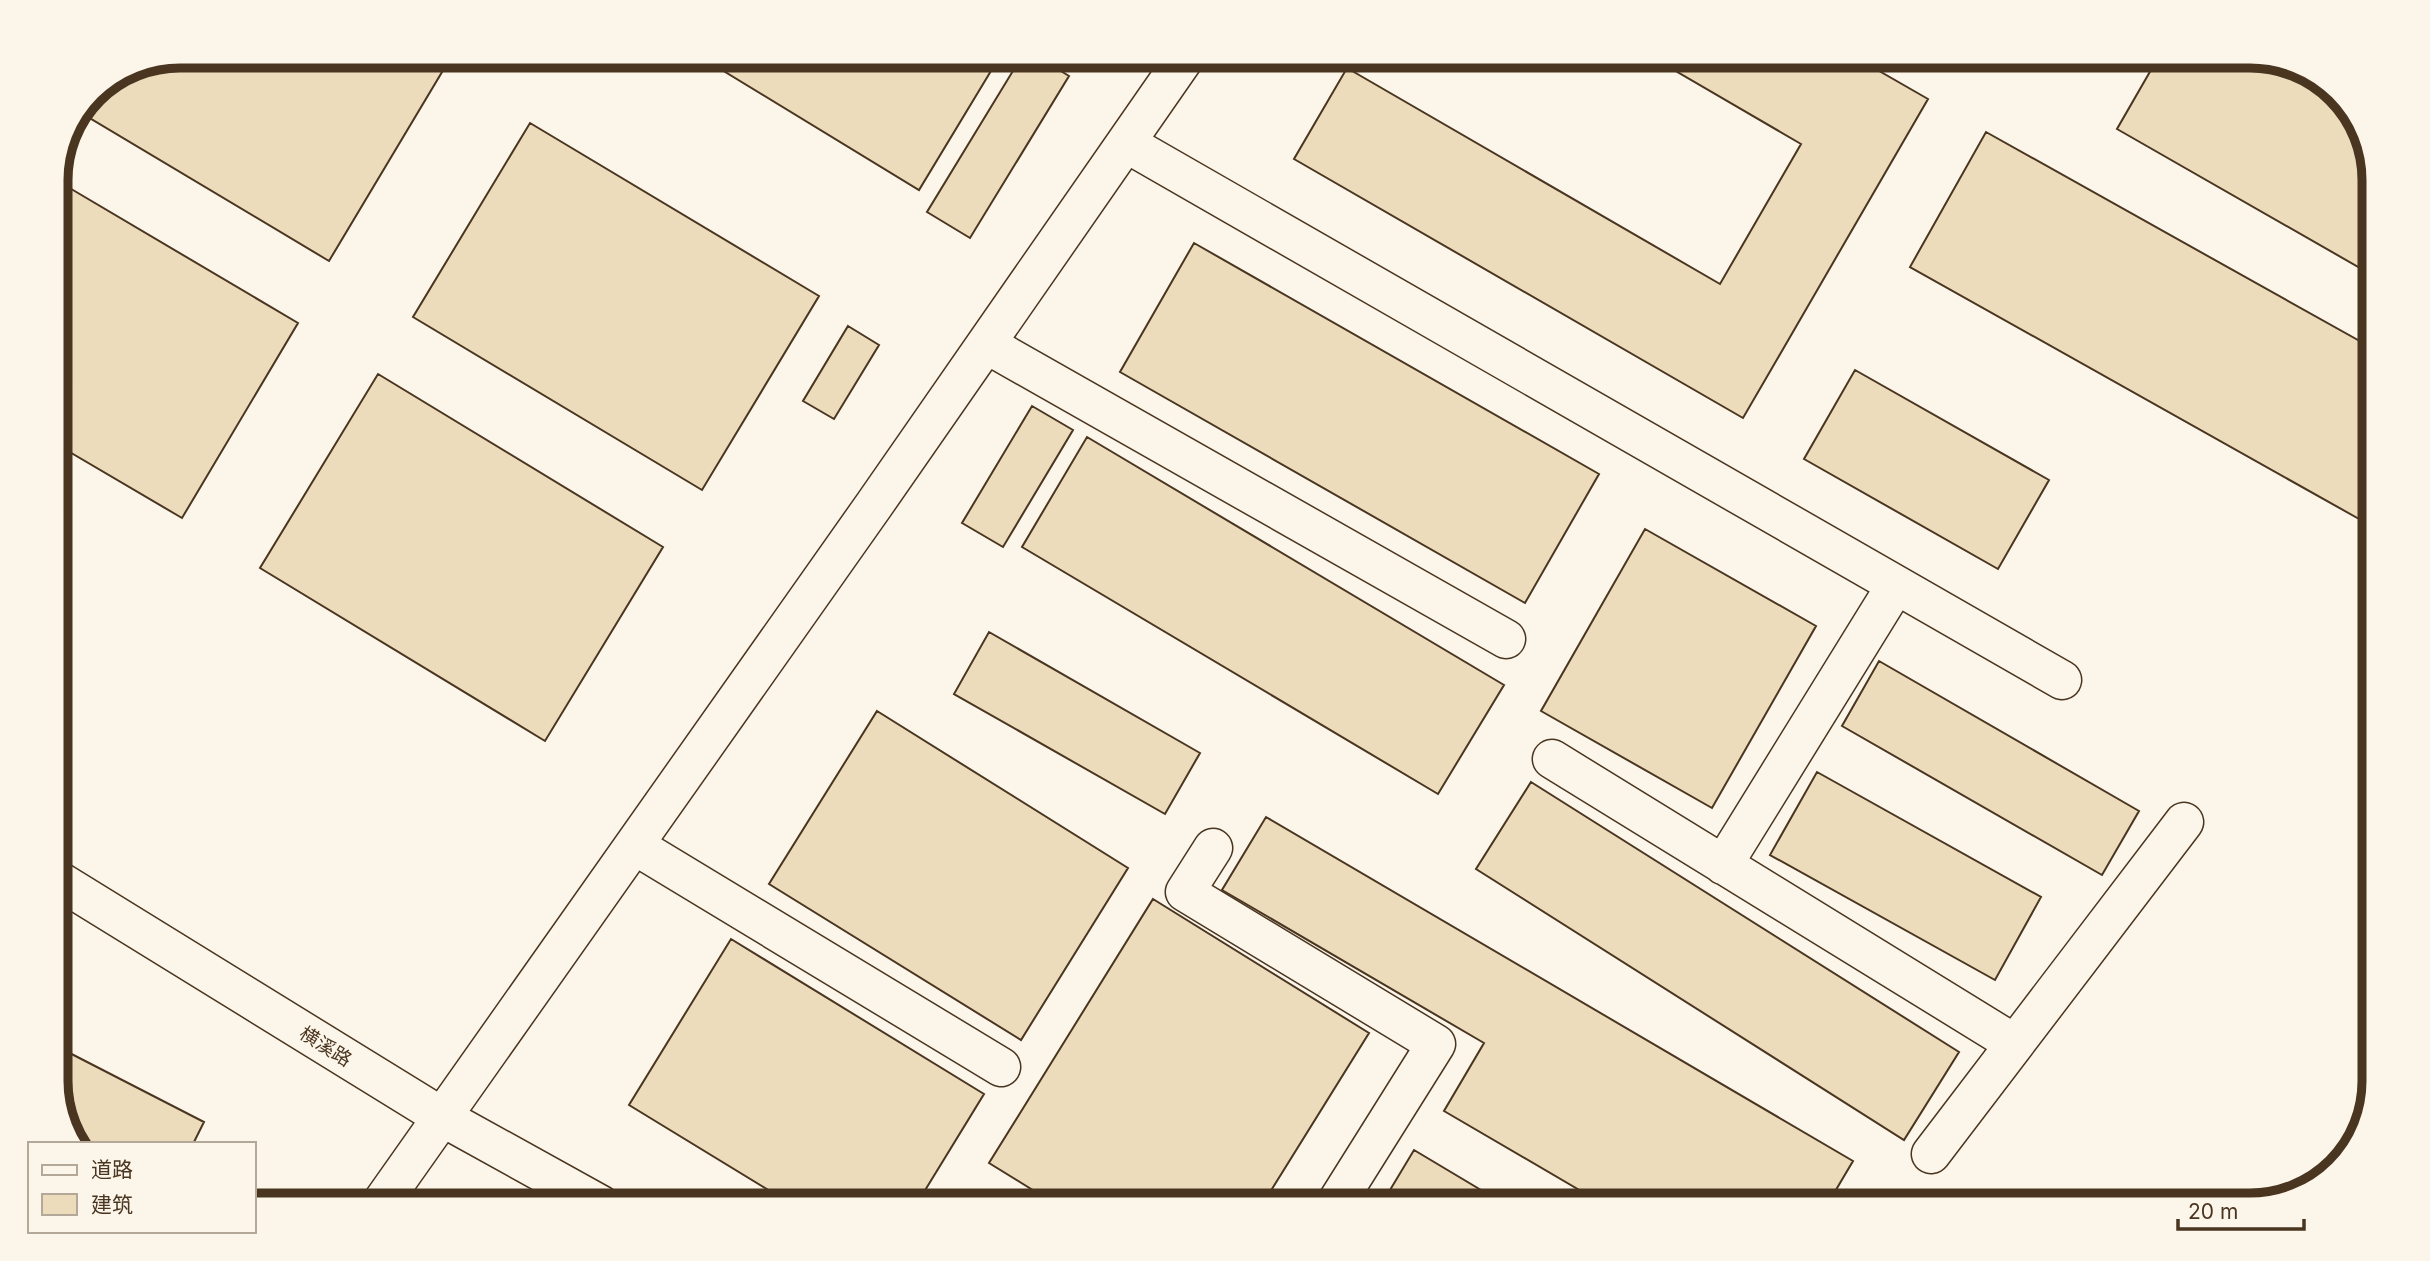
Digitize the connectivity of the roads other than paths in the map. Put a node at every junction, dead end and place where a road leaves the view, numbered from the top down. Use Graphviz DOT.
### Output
graph roads {
  1 [pos="1178,68"];
  2 [pos="1126,143"];
  3 [pos="986,344"];
  4 [pos="1896,585"];
  5 [pos="1506,639"];
  6 [pos="2062,680"];
  7 [pos="1552,760"];
  8 [pos="2184,822"];
  9 [pos="634,845"];
  10 [pos="1213,848"];
  11 [pos="1723,864"];
  12 [pos="68,885"];
  13 [pos="2015,1044"];
  14 [pos="1001,1067"];
  15 [pos="442,1117"];
  16 [pos="1931,1154"];
  17 [pos="388,1193"];
  18 [pos="579,1193"];
  19 [pos="1343,1193"];
  1 -- 2 [label="street"];
  2 -- 3 [label="street"];
  2 -- 4 [label="street"];
  3 -- 5 [label="street"];
  3 -- 9 [label="street"];
  4 -- 6 [label="street"];
  4 -- 11 [label="street"];
  7 -- 11 [label="street"];
  8 -- 13 [label="street"];
  9 -- 14 [label="street"];
  9 -- 15 [label="street"];
  10 -- 19 [label="street"];
  11 -- 13 [label="street"];
  12 -- 15 [label="street, 横溪路"];
  13 -- 16 [label="street"];
  15 -- 17 [label="street"];
  15 -- 18 [label="street, 横溪路"];
}
